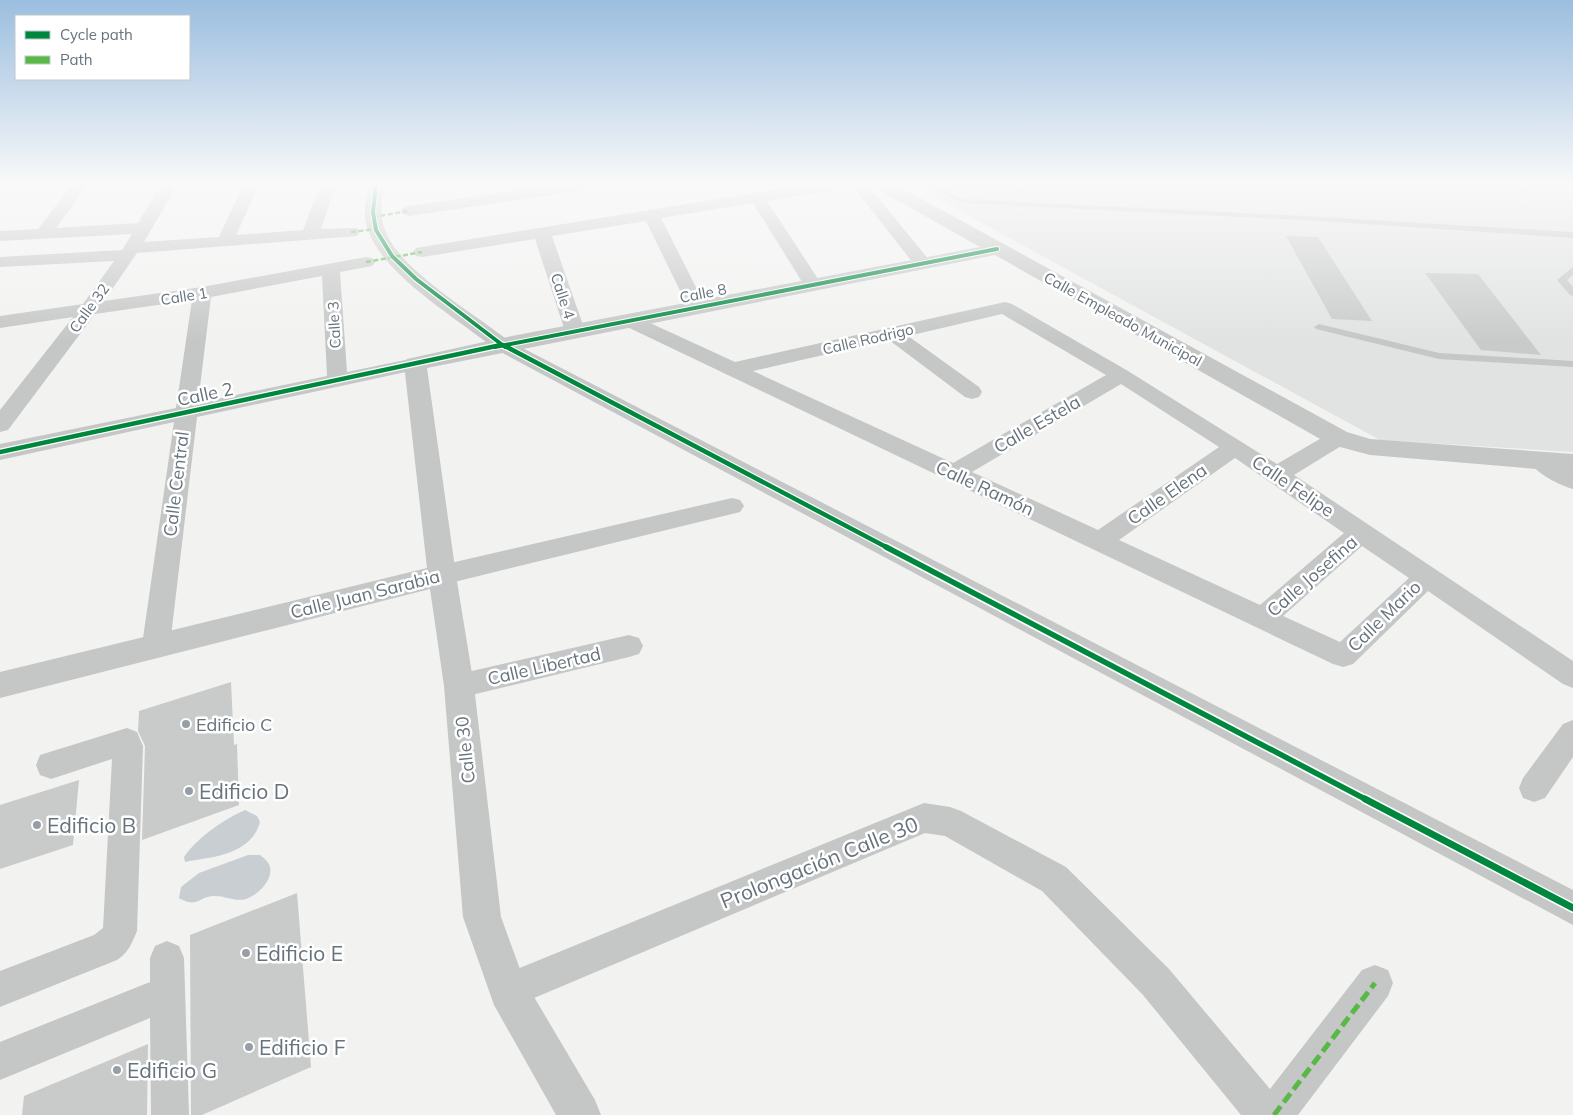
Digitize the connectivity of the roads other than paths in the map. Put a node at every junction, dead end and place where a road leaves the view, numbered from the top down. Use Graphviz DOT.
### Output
graph roads {
  1 [pos="138,237"];
  2 [pos="227,237"];
  3 [pos="281,237"];
  4 [pos="381,237"];
  5 [pos="517,237"];
  6 [pos="543,237"];
  7 [pos="662,237"];
  8 [pos="783,237"];
  9 [pos="901,237"];
  10 [pos="975,237"];
  11 [pos="225,241"];
  12 [pos="996,249"];
  13 [pos="129,251"];
  14 [pos="422,252"];
  15 [pos="0,262"];
  16 [pos="366,262"];
  17 [pos="923,264"];
  18 [pos="332,269"];
  19 [pos="1573,270"];
  20 [pos="813,285"];
  21 [pos="202,293"];
  22 [pos="1573,293"];
  23 [pos="697,307"];
  24 [pos="1005,308"];
  25 [pos="88,311"];
  26 [pos="628,320"];
  27 [pos="0,322"];
  28 [pos="1319,327"];
  29 [pos="575,331"];
  30 [pos="892,333"];
  31 [pos="502,345"];
  32 [pos="415,364"];
  33 [pos="1573,364"];
  34 [pos="732,369"];
  35 [pos="1121,375"];
  36 [pos="337,380"];
  37 [pos="972,392"];
  38 [pos="185,412"];
  39 [pos="0,425"];
  40 [pos="1338,438"];
  41 [pos="1235,447"];
  42 [pos="0,452"];
  43 [pos="1541,462"];
  44 [pos="1573,464"];
  45 [pos="953,473"];
  46 [pos="1277,475"];
  47 [pos="1573,481"];
  48 [pos="732,506"];
  49 [pos="1361,533"];
  50 [pos="1099,542"];
  51 [pos="442,575"];
  52 [pos="1426,576"];
  53 [pos="1262,619"];
  54 [pos="156,645"];
  55 [pos="629,646"];
  56 [pos="1343,656"];
  57 [pos="1573,676"];
  58 [pos="0,685"];
  59 [pos="459,686"];
  60 [pos="1573,733"];
  61 [pos="51,765"];
  62 [pos="1534,788"];
  63 [pos="1573,908"];
  64 [pos="1375,983"];
  65 [pos="0,989"];
  66 [pos="508,991"];
  67 [pos="0,1061"];
  68 [pos="170,1115"];
  69 [pos="580,1115"];
  70 [pos="1266,1115"];
  71 [pos="1274,1115"];
  1 -- 13 [label="street, Calle 32"];
  2 -- 11 [label="street"];
  3 -- 11 [label="street"];
  4 -- 31 [label="street"];
  5 -- 14 [label="street"];
  6 -- 29 [label="street, Calle 4"];
  7 -- 23 [label="street"];
  8 -- 20 [label="street"];
  9 -- 17 [label="street"];
  10 -- 12 [label="street, Calle Empleado Municipal"];
  11 -- 13 [label="street"];
  12 -- 17 [label="street, Calle 8"];
  12 -- 40 [label="street, Calle Empleado Municipal"];
  13 -- 15 [label="street"];
  13 -- 25 [label="street, Calle 32"];
  16 -- 18 [label="street, Calle 1"];
  17 -- 20 [label="street, Calle 8"];
  18 -- 21 [label="street, Calle 1"];
  18 -- 36 [label="street, Calle 3"];
  19 -- 22 [label="lane"];
  20 -- 23 [label="street, Calle 8"];
  21 -- 25 [label="street, Calle 1"];
  21 -- 38 [label="street, Calle Central"];
  23 -- 26 [label="street, Calle 8"];
  24 -- 30 [label="street, Calle Rodrigo"];
  24 -- 35 [label="street, Calle Felipe"];
  25 -- 27 [label="street, Calle 1"];
  25 -- 39 [label="street, Calle 32"];
  26 -- 29 [label="street, Calle 8"];
  26 -- 34 [label="street, Calle Ramón"];
  28 -- 33 [label="lane"];
  29 -- 31 [label="street, Calle 8"];
  30 -- 34 [label="street, Calle Rodrigo"];
  30 -- 37 [label="street"];
  31 -- 32 [label="street, Calle 8"];
  31 -- 63 [label="street"];
  32 -- 36 [label="street, Calle 2"];
  32 -- 51 [label="street, Calle 30"];
  34 -- 45 [label="street, Calle Ramón"];
  35 -- 41 [label="street, Calle Felipe"];
  35 -- 45 [label="street, Calle Estela"];
  36 -- 38 [label="street, Calle 2"];
  38 -- 42 [label="street, Calle 2"];
  38 -- 54 [label="street, Calle Central"];
  40 -- 43 [label="street, Calle Empleado Municipal"];
  40 -- 46 [label="street"];
  41 -- 46 [label="street, Calle Felipe"];
  41 -- 50 [label="street, Calle Elena"];
  43 -- 44 [label="street, Calle Empleado Municipal"];
  43 -- 47 [label="street"];
  45 -- 50 [label="street, Calle Ramón"];
  46 -- 49 [label="street, Calle Felipe"];
  48 -- 51 [label="street, Calle Juan Sarabia"];
  49 -- 52 [label="street, Calle Felipe"];
  49 -- 53 [label="street, Calle Josefina"];
  50 -- 53 [label="street, Calle Ramón"];
  51 -- 54 [label="street, Calle Juan Sarabia"];
  51 -- 59 [label="street, Calle 30"];
  52 -- 56 [label="street, Calle Mario"];
  52 -- 57 [label="street, Calle Felipe"];
  53 -- 56 [label="street, Calle Ramón"];
  54 -- 58 [label="street, Calle Juan Sarabia"];
  55 -- 59 [label="street, Calle Libertad"];
  59 -- 66 [label="street, Calle 30"];
  60 -- 62 [label="street"];
  61 -- 65 [label="street"];
  64 -- 71 [label="street"];
  66 -- 69 [label="street, Calle 30"];
  66 -- 70 [label="street, Prolongación Calle 30"];
  67 -- 68 [label="street"];
}
